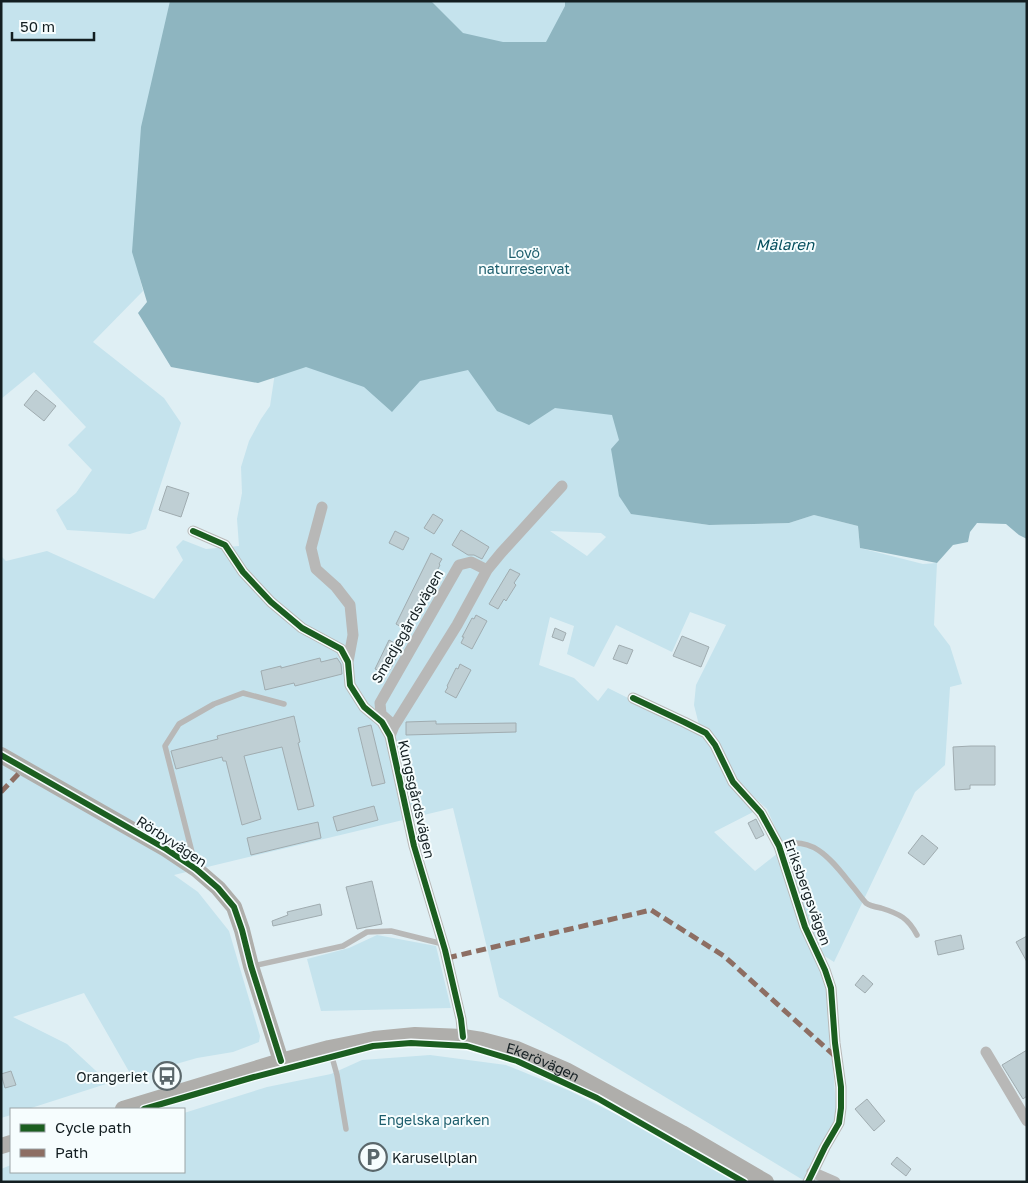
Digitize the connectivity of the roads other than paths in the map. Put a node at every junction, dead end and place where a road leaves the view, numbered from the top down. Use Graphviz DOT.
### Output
graph roads {
  1 [pos="562,486"];
  2 [pos="322,507"];
  3 [pos="194,532"];
  4 [pos="487,570"];
  5 [pos="348,662"];
  6 [pos="633,698"];
  7 [pos="284,704"];
  8 [pos="392,731"];
  9 [pos="1,755"];
  10 [pos="779,846"];
  11 [pos="196,869"];
  12 [pos="917,935"];
  13 [pos="443,944"];
  14 [pos="251,966"];
  15 [pos="463,1037"];
  16 [pos="330,1048"];
  17 [pos="986,1052"];
  18 [pos="281,1061"];
  19 [pos="126,1108"];
  20 [pos="1027,1121"];
  21 [pos="346,1129"];
  22 [pos="810,1177"];
  23 [pos="766,1182"];
  24 [pos="835,1182"];
  1 -- 4 [label="street"];
  2 -- 5 [label="street, Kungsgårdsvägen"];
  3 -- 5 [label="street"];
  4 -- 8 [label="street"];
  4 -- 8 [label="street, Smedjegårdsvägen"];
  5 -- 8 [label="street, Kungsgårdsvägen"];
  6 -- 10 [label="street, Eriksbergsvägen"];
  7 -- 11 [label="lane"];
  8 -- 13 [label="street, Kungsgårdsvägen"];
  9 -- 11 [label="main road, Rörbyvägen"];
  10 -- 12 [label="lane"];
  10 -- 22 [label="street, Eriksbergsvägen"];
  11 -- 14 [label="main road, Rörbyvägen"];
  13 -- 14 [label="lane"];
  13 -- 15 [label="street, Kungsgårdsvägen"];
  14 -- 18 [label="main road, Rörbyvägen"];
  15 -- 16 [label="main road, Ekerövägen"];
  15 -- 23 [label="main road, Ekerövägen"];
  16 -- 18 [label="main road, Ekerövägen"];
  16 -- 21 [label="lane"];
  17 -- 20 [label="street"];
  18 -- 19 [label="main road, Ekerövägen"];
  22 -- 24 [label="street"];
}
